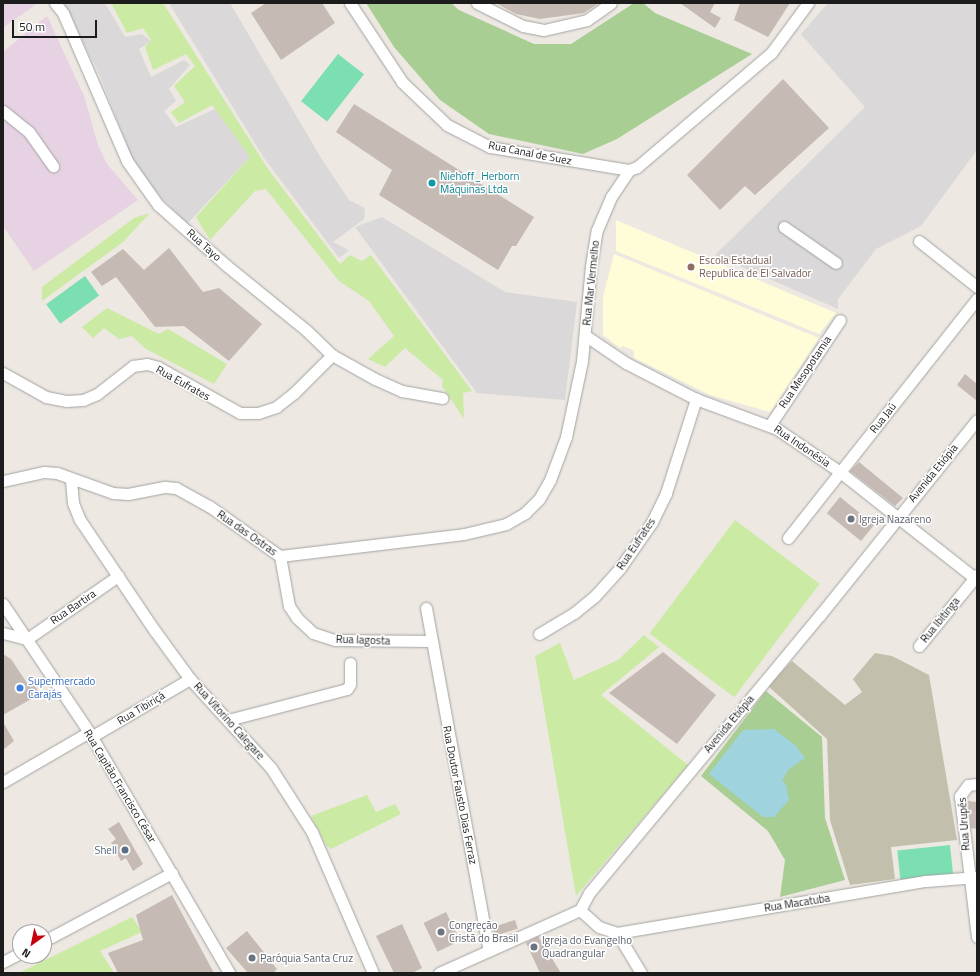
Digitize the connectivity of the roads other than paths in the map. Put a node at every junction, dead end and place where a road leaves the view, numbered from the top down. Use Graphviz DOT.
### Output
graph roads {
  1 [pos="55,3"];
  2 [pos="350,3"];
  3 [pos="477,3"];
  4 [pos="611,3"];
  5 [pos="808,3"];
  6 [pos="3,111"];
  7 [pos="52,166"];
  8 [pos="629,170"];
  9 [pos="784,227"];
  10 [pos="920,241"];
  11 [pos="836,262"];
  12 [pos="977,287"];
  13 [pos="977,299"];
  14 [pos="840,320"];
  15 [pos="586,336"];
  16 [pos="332,355"];
  17 [pos="3,373"];
  18 [pos="442,398"];
  19 [pos="696,399"];
  20 [pos="977,420"];
  21 [pos="770,424"];
  22 [pos="840,472"];
  23 [pos="71,480"];
  24 [pos="3,481"];
  25 [pos="539,499"];
  26 [pos="897,518"];
  27 [pos="788,538"];
  28 [pos="280,556"];
  29 [pos="118,576"];
  30 [pos="976,578"];
  31 [pos="3,604"];
  32 [pos="426,608"];
  33 [pos="3,633"];
  34 [pos="539,634"];
  35 [pos="27,638"];
  36 [pos="431,641"];
  37 [pos="919,646"];
  38 [pos="350,664"];
  39 [pos="190,679"];
  40 [pos="228,720"];
  41 [pos="90,735"];
  42 [pos="3,782"];
  43 [pos="973,785"];
  44 [pos="172,873"];
  45 [pos="973,877"];
  46 [pos="580,910"];
  47 [pos="617,933"];
  48 [pos="52,937"];
  49 [pos="977,937"];
  50 [pos="489,950"];
  51 [pos="12,957"];
  52 [pos="3,962"];
  53 [pos="457,969"];
  54 [pos="229,973"];
  55 [pos="374,973"];
  56 [pos="439,973"];
  57 [pos="641,973"];
  1 -- 16 [label="street, Rua Tayo"];
  2 -- 8 [label="street, Rua Canal de Suez"];
  3 -- 4 [label="street"];
  5 -- 8 [label="street, Rua Mar Vermelho"];
  6 -- 7 [label="street"];
  8 -- 15 [label="street, Rua Mar Vermelho"];
  9 -- 11 [label="street"];
  10 -- 12 [label="street"];
  13 -- 22 [label="street, Rua Jaú"];
  14 -- 21 [label="street, Rua Mesopotamia"];
  15 -- 19 [label="street, Rua Indonésia"];
  15 -- 25 [label="street, Rua Mar Vermelho"];
  16 -- 17 [label="street, Rua Eufrates"];
  16 -- 18 [label="street, Rua Tayo"];
  19 -- 21 [label="street, Rua Indonésia"];
  19 -- 34 [label="street, Rua Eufrates"];
  20 -- 26 [label="street, Avenida Etiópia"];
  21 -- 22 [label="street, Rua Indonésia"];
  22 -- 26 [label="street, Rua Indonésia"];
  22 -- 27 [label="street, Rua Jaú"];
  23 -- 24 [label="street, Rua das Ostras"];
  23 -- 28 [label="street, Rua das Ostras"];
  23 -- 29 [label="street, Rua Vitorino Calegare"];
  25 -- 28 [label="street, Rua das Ostras"];
  26 -- 30 [label="street, Rua Indonésia"];
  26 -- 46 [label="street, Avenida Etiópia"];
  28 -- 36 [label="street, Rua lagosta"];
  29 -- 35 [label="street, Rua Bartira"];
  29 -- 39 [label="street, Rua Vitorino Calegare"];
  30 -- 37 [label="street, Rua Ibitinga"];
  31 -- 35 [label="street, Rua Capitão Francisco César"];
  32 -- 36 [label="street, Rua Doutor Fausto Dias Ferraz"];
  33 -- 35 [label="street"];
  35 -- 41 [label="street, Rua Capitão Francisco César"];
  36 -- 50 [label="street, Rua Doutor Fausto Dias Ferraz"];
  38 -- 40 [label="street"];
  39 -- 40 [label="street, Rua Vitorino Calegare"];
  39 -- 41 [label="street, Rua Tibiriçá"];
  40 -- 55 [label="street, Rua Vitorino Calegare"];
  41 -- 42 [label="street, Rua Tibiriçá"];
  41 -- 44 [label="street, Rua Capitão Francisco César"];
  43 -- 45 [label="street, Rua Urupés"];
  44 -- 48 [label="street"];
  44 -- 54 [label="street, Rua Capitão Francisco César"];
  45 -- 47 [label="street, Rua Macatuba"];
  45 -- 49 [label="street, Rua Urupés"];
  46 -- 47 [label="street"];
  46 -- 50 [label="street"];
  47 -- 57 [label="street"];
  50 -- 53 [label="street"];
  51 -- 52 [label="street"];
  53 -- 56 [label="street"];
}
